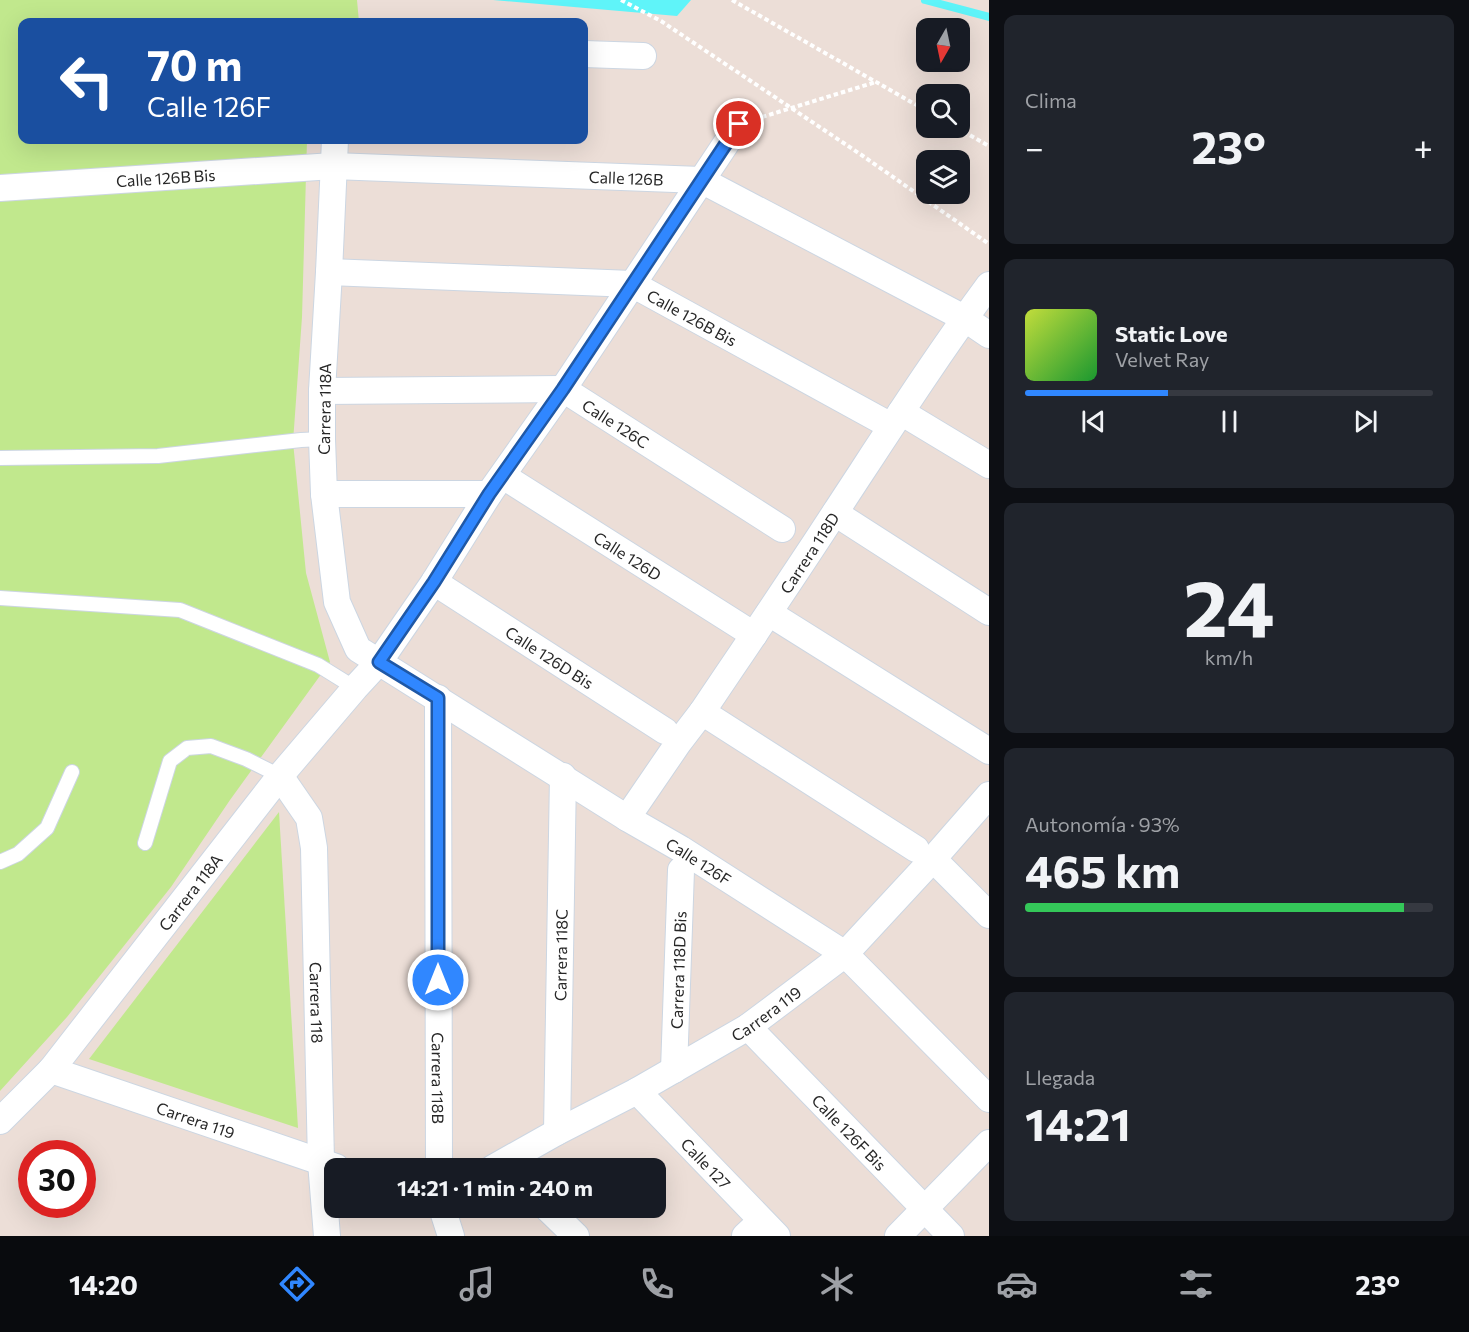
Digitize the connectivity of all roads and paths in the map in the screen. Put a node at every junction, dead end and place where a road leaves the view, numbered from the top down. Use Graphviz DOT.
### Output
graph roads {
  1 [pos="621,0"];
  2 [pos="732,0"];
  3 [pos="588,54"];
  4 [pos="643,56"];
  5 [pos="876,82"];
  6 [pos="916,105"];
  7 [pos="790,108"];
  8 [pos="739,124"];
  9 [pos="970,135"];
  10 [pos="334,144"];
  11 [pos="989,146"];
  12 [pos="333,166"];
  13 [pos="701,180"];
  14 [pos="0,188"];
  15 [pos="989,244"];
  16 [pos="329,272"];
  17 [pos="632,284"];
  18 [pos="989,285"];
  19 [pos="964,318"];
  20 [pos="989,335"];
  21 [pos="563,389"];
  22 [pos="322,391"];
  23 [pos="896,419"];
  24 [pos="322,439"];
  25 [pos="0,458"];
  26 [pos="989,465"];
  27 [pos="496,485"];
  28 [pos="324,494"];
  29 [pos="835,513"];
  30 [pos="782,529"];
  31 [pos="434,582"];
  32 [pos="0,598"];
  33 [pos="989,612"];
  34 [pos="769,613"];
  35 [pos="754,635"];
  36 [pos="379,662"];
  37 [pos="355,688"];
  38 [pos="438,698"];
  39 [pos="702,712"];
  40 [pos="665,731"];
  41 [pos="989,751"];
  42 [pos="72,772"];
  43 [pos="280,776"];
  44 [pos="562,776"];
  45 [pos="989,795"];
  46 [pos="627,818"];
  47 [pos="145,843"];
  48 [pos="925,854"];
  49 [pos="0,861"];
  50 [pos="681,870"];
  51 [pos="989,915"];
  52 [pos="845,954"];
  53 [pos="748,1027"];
  54 [pos="51,1070"];
  55 [pos="674,1070"];
  56 [pos="637,1091"];
  57 [pos="989,1099"];
  58 [pos="0,1121"];
  59 [pos="557,1132"];
  60 [pos="989,1143"];
  61 [pos="330,1158"];
  62 [pos="439,1158"];
  63 [pos="515,1158"];
  64 [pos="324,1163"];
  65 [pos="924,1209"];
  66 [pos="328,1218"];
  67 [pos="445,1218"];
  68 [pos="557,1218"];
  69 [pos="761,1231"];
  70 [pos="327,1236"];
  71 [pos="451,1236"];
  72 [pos="576,1236"];
  73 [pos="898,1236"];
  74 [pos="951,1236"];
  1 -- 7 [label="path"];
  2 -- 5 [label="path"];
  3 -- 4 [label="street"];
  5 -- 6 [label="path"];
  5 -- 7 [label="path"];
  7 -- 8 [label="path"];
  7 -- 15 [label="path"];
  8 -- 13 [label="street, Carrera 118A"];
  9 -- 11 [label="path"];
  10 -- 12 [label="street, Carrera 118A"];
  12 -- 13 [label="street, Calle 126B"];
  12 -- 14 [label="street, Calle 126B Bis"];
  12 -- 16 [label="street, Carrera 118A"];
  13 -- 17 [label="street, Carrera 118A"];
  13 -- 19 [label="street, Calle 126B"];
  16 -- 17 [label="street, Calle 126B Bis"];
  16 -- 22 [label="street, Carrera 118A"];
  17 -- 21 [label="street, Carrera 118A"];
  17 -- 23 [label="street, Calle 126B Bis"];
  18 -- 19 [label="street, Carrera 118D"];
  19 -- 20 [label="street, Calle 126B"];
  19 -- 23 [label="street, Carrera 118D"];
  21 -- 22 [label="street"];
  21 -- 27 [label="street, Carrera 118A"];
  21 -- 30 [label="street, Calle 126C"];
  22 -- 24 [label="street, Carrera 118A"];
  23 -- 26 [label="street, Calle 126B Bis"];
  23 -- 29 [label="street, Carrera 118D"];
  24 -- 25 [label="lane"];
  24 -- 28 [label="street, Carrera 118A"];
  27 -- 28 [label="street"];
  27 -- 31 [label="street, Carrera 118A"];
  27 -- 35 [label="street, Calle 126D"];
  28 -- 36 [label="street, Carrera 118A"];
  29 -- 33 [label="street"];
  29 -- 34 [label="street, Carrera 118D"];
  31 -- 36 [label="street, Carrera 118A"];
  31 -- 40 [label="street, Calle 126D Bis"];
  32 -- 37 [label="lane"];
  34 -- 35 [label="street, Carrera 118D"];
  34 -- 41 [label="street"];
  35 -- 39 [label="street, Carrera 118D"];
  36 -- 37 [label="street, Carrera 118A"];
  36 -- 38 [label="street, Calle 126F"];
  37 -- 43 [label="street, Carrera 118A"];
  38 -- 44 [label="street, Calle 126F"];
  38 -- 62 [label="street, Carrera 118B"];
  39 -- 46 [label="street, Carrera 118D"];
  39 -- 48 [label="street"];
  42 -- 49 [label="lane"];
  43 -- 47 [label="lane"];
  43 -- 54 [label="street, Carrera 118A"];
  43 -- 61 [label="street, Carrera 118"];
  44 -- 46 [label="street, Calle 126F"];
  44 -- 59 [label="street, Carrera 118C"];
  45 -- 48 [label="street, Carrera 119"];
  46 -- 52 [label="street, Calle 126F"];
  48 -- 51 [label="street"];
  48 -- 52 [label="street, Carrera 119"];
  50 -- 55 [label="street, Carrera 118D Bis"];
  52 -- 53 [label="street, Carrera 119"];
  52 -- 57 [label="street, Calle 126F"];
  53 -- 55 [label="street, Carrera 119"];
  53 -- 65 [label="street, Calle 126F Bis"];
  54 -- 58 [label="street, Carrera 118A"];
  54 -- 64 [label="street, Carrera 119"];
  55 -- 56 [label="street, Carrera 119"];
  56 -- 59 [label="street, Carrera 119"];
  56 -- 69 [label="street, Calle 127"];
  59 -- 63 [label="street, Carrera 119"];
  60 -- 65 [label="street"];
  65 -- 73 [label="street"];
  65 -- 74 [label="street, Calle 126F Bis"];
  66 -- 70 [label="street, Carrera 118"];
  67 -- 71 [label="street"];
  68 -- 72 [label="street"];
}
